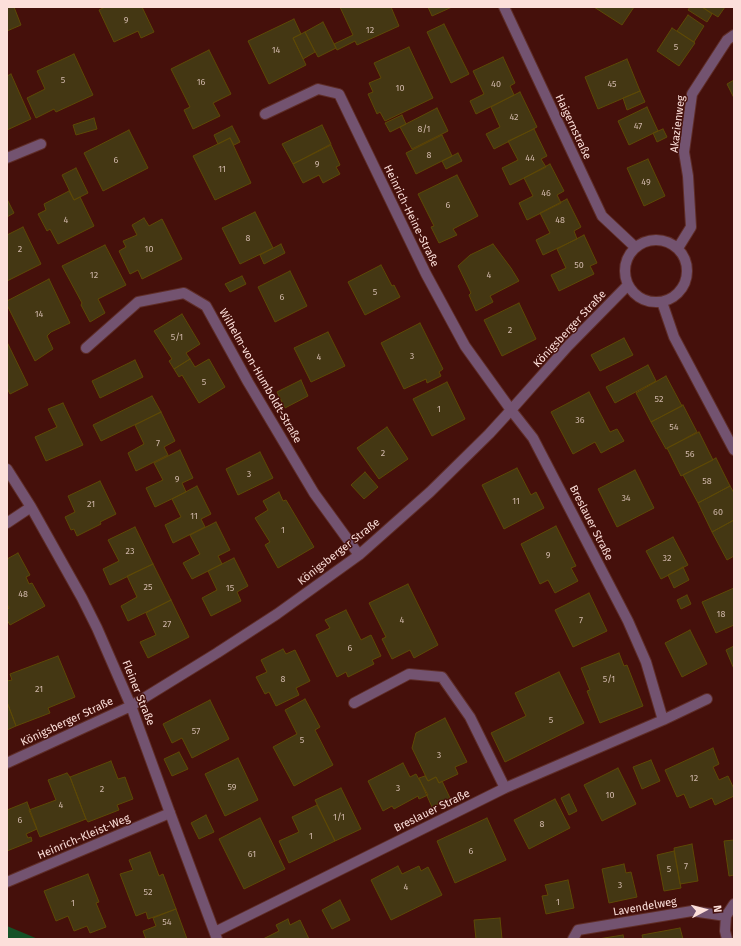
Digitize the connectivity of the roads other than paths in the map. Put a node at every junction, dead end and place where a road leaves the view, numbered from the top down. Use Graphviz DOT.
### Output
graph roads {
  1 [pos="507,8"];
  2 [pos="734,35"];
  3 [pos="265,114"];
  4 [pos="41,144"];
  5 [pos="7,158"];
  6 [pos="635,247"];
  7 [pos="678,248"];
  8 [pos="628,285"];
  9 [pos="662,302"];
  10 [pos="86,348"];
  11 [pos="511,410"];
  12 [pos="734,450"];
  13 [pos="7,469"];
  14 [pos="31,507"];
  15 [pos="7,523"];
  16 [pos="359,555"];
  17 [pos="707,699"];
  18 [pos="354,703"];
  19 [pos="131,706"];
  20 [pos="663,720"];
  21 [pos="7,763"];
  22 [pos="505,788"];
  23 [pos="170,813"];
  24 [pos="7,882"];
  25 [pos="734,904"];
  26 [pos="726,916"];
  27 [pos="216,936"];
  28 [pos="573,939"];
  29 [pos="727,939"];
  1 -- 6 [label="street, Haigernstraße"];
  2 -- 7 [label="street, Akazienweg"];
  3 -- 11 [label="street, Heinrich-Heine-Straße"];
  4 -- 5 [label="street"];
  6 -- 7 [label="street"];
  6 -- 8 [label="street"];
  7 -- 9 [label="street"];
  8 -- 9 [label="street"];
  8 -- 11 [label="street, Königsberger Straße"];
  9 -- 12 [label="street"];
  10 -- 16 [label="street, Wilhelm-von-Humboldt-Straße"];
  11 -- 16 [label="street, Königsberger Straße"];
  11 -- 20 [label="street, Breslauer Straße"];
  13 -- 14 [label="street, Fleiner Straße"];
  14 -- 15 [label="street"];
  14 -- 19 [label="street, Fleiner Straße"];
  16 -- 19 [label="street, Königsberger Straße"];
  17 -- 20 [label="street, Breslauer Straße"];
  18 -- 22 [label="street"];
  19 -- 21 [label="street, Königsberger Straße"];
  19 -- 23 [label="street, Fleiner Straße"];
  20 -- 22 [label="street, Breslauer Straße"];
  22 -- 27 [label="street, Breslauer Straße"];
  23 -- 24 [label="street, Heinrich-Kleist-Weg"];
  23 -- 27 [label="street, Fleiner Straße"];
  25 -- 26 [label="street"];
  26 -- 28 [label="street, Lavendelweg"];
  26 -- 29 [label="street"];
}
